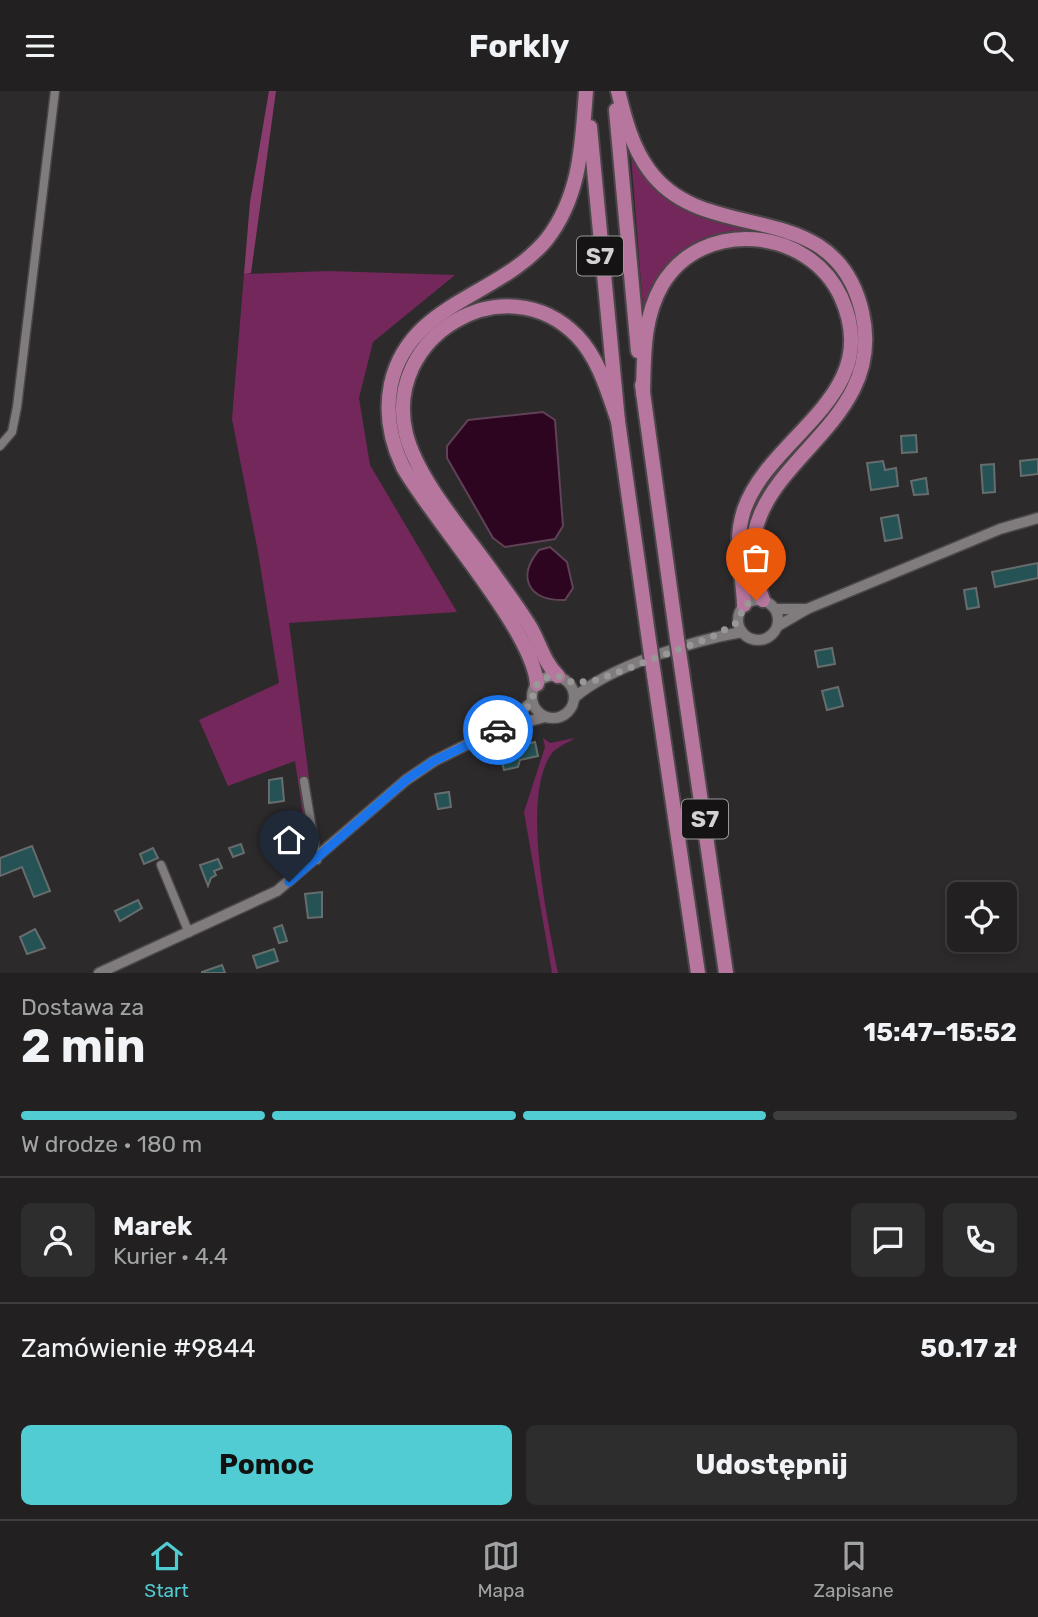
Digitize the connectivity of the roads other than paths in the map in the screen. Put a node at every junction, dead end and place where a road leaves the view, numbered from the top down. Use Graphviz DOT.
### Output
graph roads {
  1 [pos="55,91"];
  2 [pos="587,91"];
  3 [pos="617,91"];
  4 [pos="643,393"];
  5 [pos="618,421"];
  6 [pos="0,446"];
  7 [pos="1038,517"];
  8 [pos="763,600"];
  9 [pos="744,605"];
  10 [pos="776,609"];
  11 [pos="807,609"];
  12 [pos="778,626"];
  13 [pos="740,627"];
  14 [pos="563,679"];
  15 [pos="597,680"];
  16 [pos="537,684"];
  17 [pos="574,698"];
  18 [pos="532,702"];
  19 [pos="545,717"];
  20 [pos="502,727"];
  21 [pos="304,781"];
  22 [pos="317,860"];
  23 [pos="161,865"];
  24 [pos="189,933"];
  25 [pos="99,973"];
  26 [pos="698,973"];
  27 [pos="726,973"];
  1 -- 6 [label="street"];
  2 -- 5 [label="highway, S7"];
  2 -- 16 [label="highway"];
  3 -- 4 [label="highway, S7"];
  3 -- 8 [label="highway"];
  4 -- 9 [label="highway"];
  4 -- 27 [label="highway, S7, bridge"];
  5 -- 14 [label="highway"];
  5 -- 26 [label="highway, S7, bridge"];
  7 -- 11 [label="street"];
  8 -- 9 [label="street"];
  8 -- 10 [label="street"];
  9 -- 13 [label="street"];
  10 -- 11 [label="street"];
  10 -- 12 [label="street"];
  11 -- 12 [label="street"];
  12 -- 13 [label="street"];
  13 -- 15 [label="street"];
  14 -- 15 [label="street"];
  14 -- 16 [label="street"];
  14 -- 17 [label="street"];
  15 -- 17 [label="street"];
  16 -- 18 [label="street"];
  17 -- 19 [label="street"];
  18 -- 19 [label="street"];
  18 -- 20 [label="street"];
  19 -- 20 [label="street"];
  20 -- 22 [label="street"];
  21 -- 22 [label="street"];
  22 -- 24 [label="street"];
  23 -- 24 [label="street"];
  24 -- 25 [label="street"];
}
